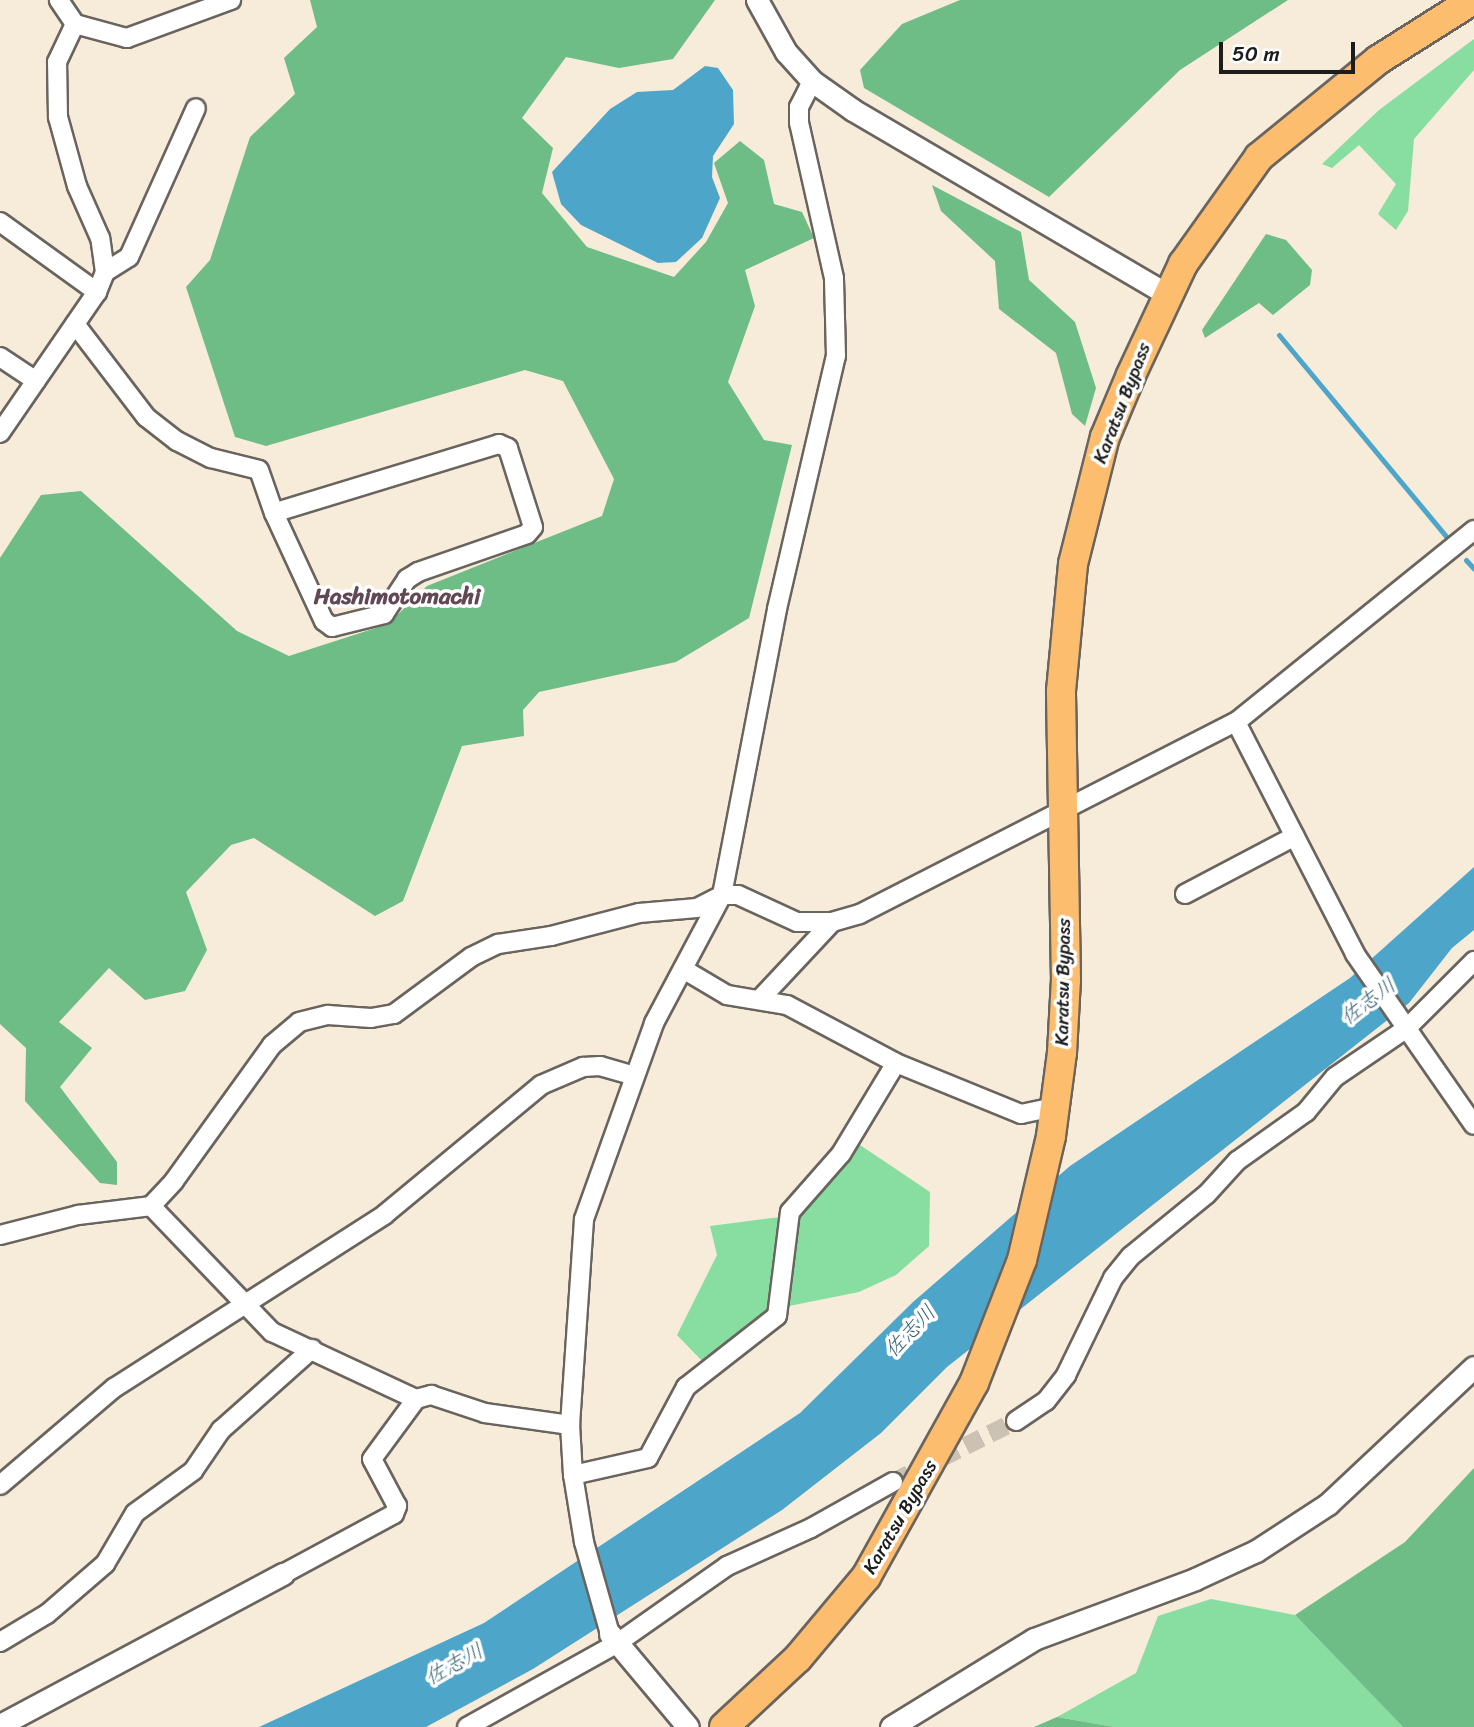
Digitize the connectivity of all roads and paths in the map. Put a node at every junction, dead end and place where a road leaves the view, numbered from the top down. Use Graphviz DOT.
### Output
graph roads {
  1 [pos="59,0"];
  2 [pos="231,0"];
  3 [pos="757,0"];
  4 [pos="1473,0"];
  5 [pos="1474,20"];
  6 [pos="75,24"];
  7 [pos="812,81"];
  8 [pos="196,108"];
  9 [pos="1245,182"];
  10 [pos="0,222"];
  11 [pos="105,272"];
  12 [pos="97,292"];
  13 [pos="1167,294"];
  14 [pos="75,324"];
  15 [pos="0,357"];
  16 [pos="36,381"];
  17 [pos="0,433"];
  18 [pos="274,513"];
  19 [pos="1474,530"];
  20 [pos="1236,722"];
  21 [pos="1063,813"];
  22 [pos="1295,836"];
  23 [pos="1185,894"];
  24 [pos="722,895"];
  25 [pos="832,922"];
  26 [pos="1474,961"];
  27 [pos="683,969"];
  28 [pos="761,998"];
  29 [pos="1407,1028"];
  30 [pos="896,1063"];
  31 [pos="632,1075"];
  32 [pos="1055,1107"];
  33 [pos="1474,1125"];
  34 [pos="151,1206"];
  35 [pos="0,1235"];
  36 [pos="244,1304"];
  37 [pos="313,1349"];
  38 [pos="1474,1367"];
  39 [pos="416,1399"];
  40 [pos="1016,1422"];
  41 [pos="570,1424"];
  42 [pos="573,1475"];
  43 [pos="893,1482"];
  44 [pos="0,1485"];
  45 [pos="282,1574"];
  46 [pos="613,1639"];
  47 [pos="0,1642"];
  48 [pos="0,1725"];
  49 [pos="467,1727"];
  50 [pos="688,1727"];
  51 [pos="724,1727"];
  52 [pos="891,1727"];
  1 -- 6 [label="street"];
  2 -- 6 [label="street"];
  3 -- 7 [label="street"];
  4 -- 9 [label="highway, Karatsu Bypass"];
  5 -- 9 [label="highway, Karatsu Bypass"];
  6 -- 11 [label="street"];
  7 -- 13 [label="street"];
  7 -- 24 [label="street"];
  8 -- 11 [label="street"];
  9 -- 13 [label="highway, Karatsu Bypass"];
  10 -- 12 [label="street"];
  11 -- 12 [label="street"];
  12 -- 14 [label="street"];
  13 -- 21 [label="highway, Karatsu Bypass"];
  14 -- 16 [label="street"];
  14 -- 18 [label="street"];
  15 -- 16 [label="street"];
  16 -- 17 [label="street"];
  18 -- 18 [label="street"];
  19 -- 20 [label="street"];
  20 -- 21 [label="street"];
  20 -- 22 [label="street"];
  21 -- 25 [label="street"];
  21 -- 32 [label="highway, Karatsu Bypass"];
  22 -- 23 [label="street"];
  22 -- 29 [label="street"];
  24 -- 25 [label="street"];
  24 -- 27 [label="street"];
  24 -- 34 [label="street"];
  25 -- 28 [label="street"];
  26 -- 29 [label="street"];
  27 -- 28 [label="street"];
  27 -- 31 [label="street"];
  28 -- 30 [label="street"];
  29 -- 33 [label="street"];
  29 -- 40 [label="street"];
  30 -- 32 [label="street"];
  30 -- 42 [label="street"];
  31 -- 36 [label="street"];
  31 -- 41 [label="street"];
  32 -- 51 [label="highway, Karatsu Bypass"];
  34 -- 35 [label="street"];
  34 -- 36 [label="street"];
  36 -- 37 [label="street"];
  36 -- 44 [label="street"];
  37 -- 39 [label="street"];
  37 -- 47 [label="street"];
  38 -- 52 [label="street"];
  39 -- 41 [label="street"];
  39 -- 45 [label="street"];
  41 -- 42 [label="street"];
  42 -- 46 [label="street"];
  43 -- 46 [label="street"];
  45 -- 48 [label="street"];
  46 -- 49 [label="street"];
  46 -- 50 [label="street"];
}
